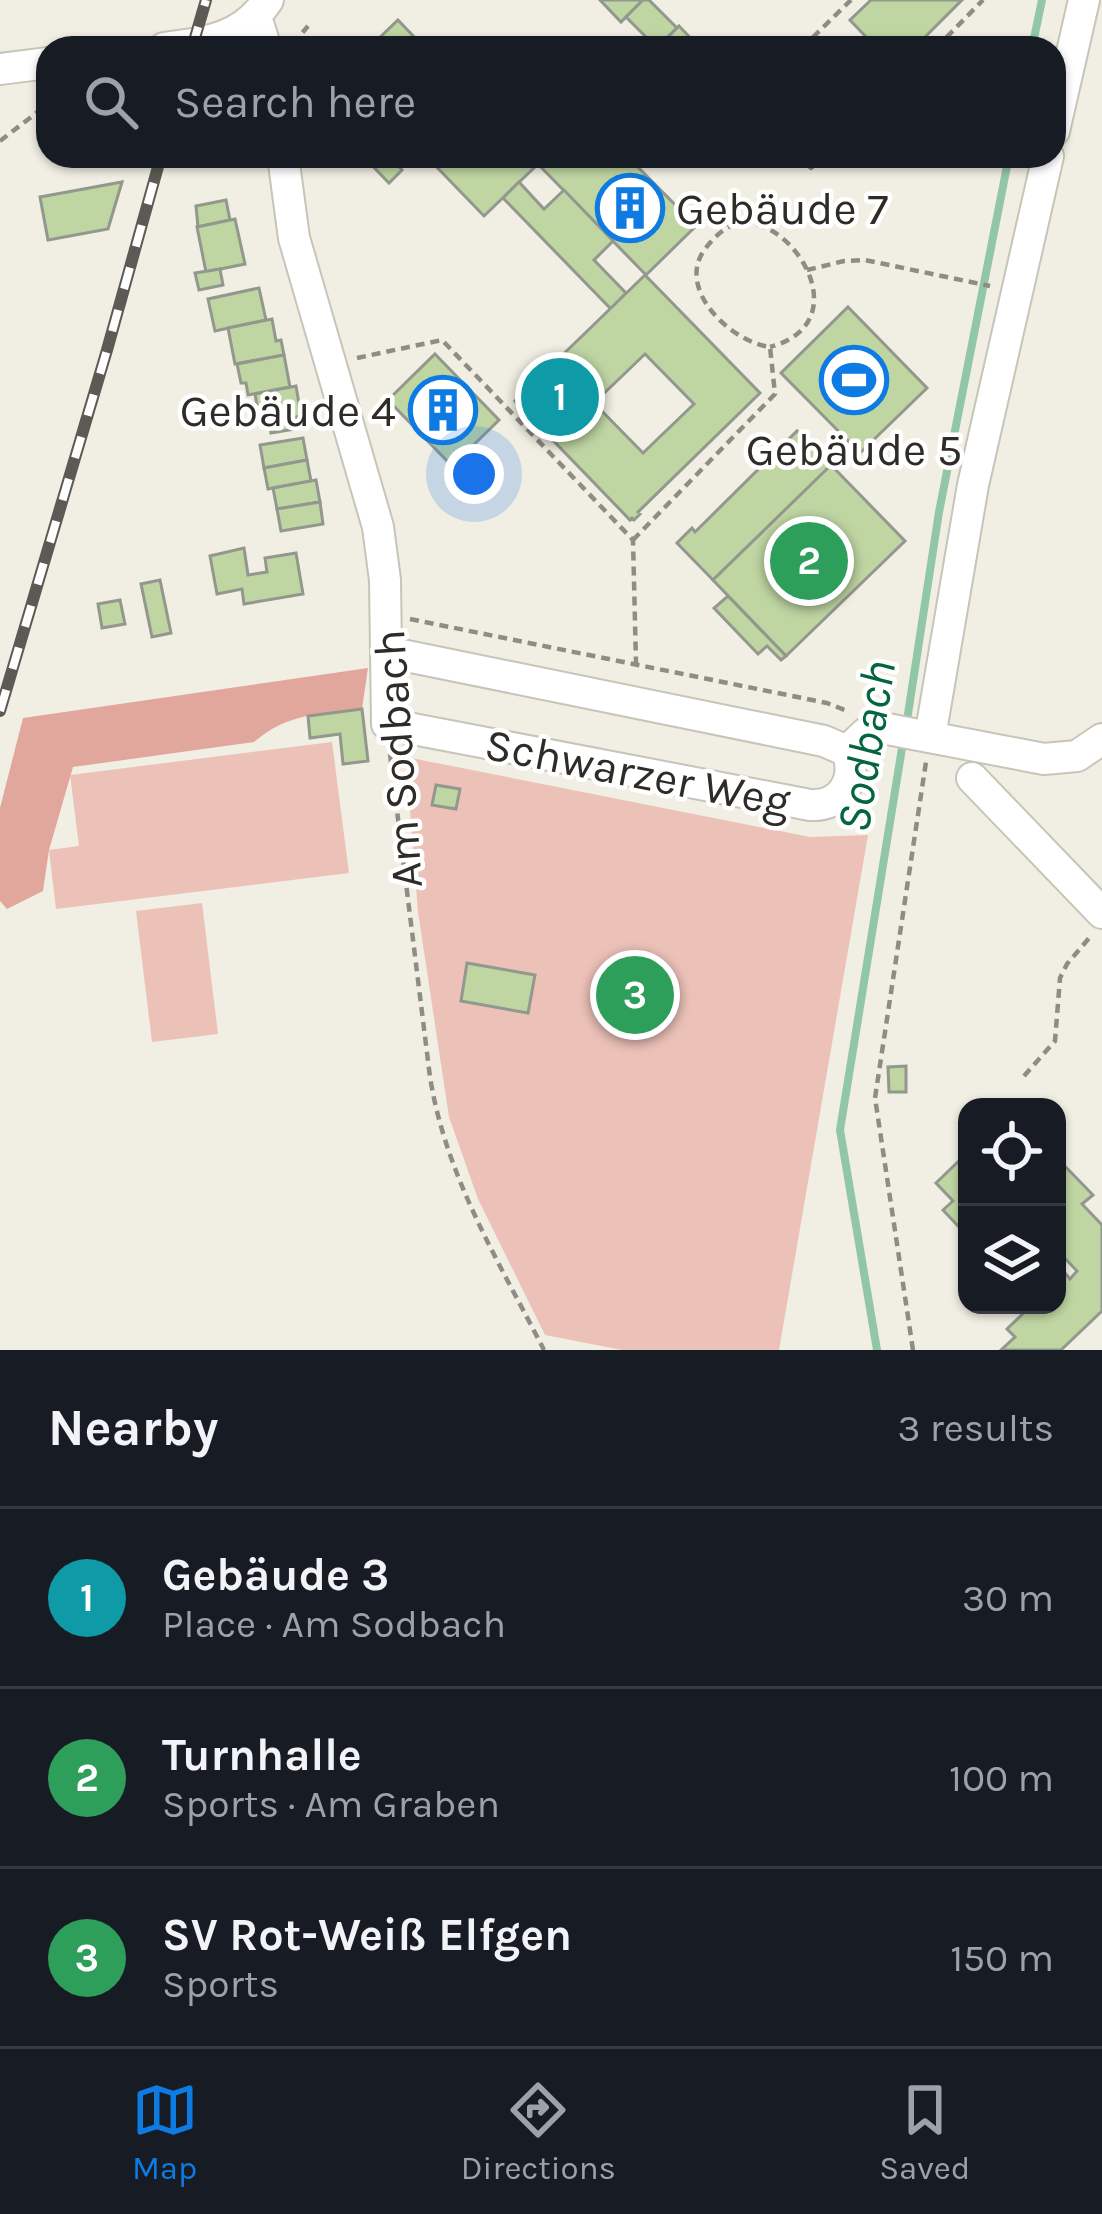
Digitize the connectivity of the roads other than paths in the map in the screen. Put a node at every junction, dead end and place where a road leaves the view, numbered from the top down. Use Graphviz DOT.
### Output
graph roads {
  1 [pos="1086,0"];
  2 [pos="262,8"];
  3 [pos="1102,9"];
  4 [pos="221,36"];
  5 [pos="36,64"];
  6 [pos="0,69"];
  7 [pos="1066,82"];
  8 [pos="285,168"];
  9 [pos="1045,168"];
  10 [pos="387,652"];
  11 [pos="387,724"];
  12 [pos="930,737"];
  13 [pos="1102,739"];
  14 [pos="847,751"];
  15 [pos="972,778"];
  16 [pos="1097,924"];
  1 -- 3 [label="street"];
  1 -- 7 [label="street"];
  2 -- 4 [label="street"];
  5 -- 6 [label="street"];
  8 -- 10 [label="street, Am Sodbach"];
  9 -- 12 [label="street"];
  10 -- 11 [label="street, Am Sodbach"];
  10 -- 14 [label="street, Schwarzer Weg"];
  11 -- 14 [label="street, Schwarzer Weg"];
  12 -- 13 [label="street"];
  12 -- 14 [label="street, Schwarzer Weg"];
  15 -- 16 [label="street"];
}
